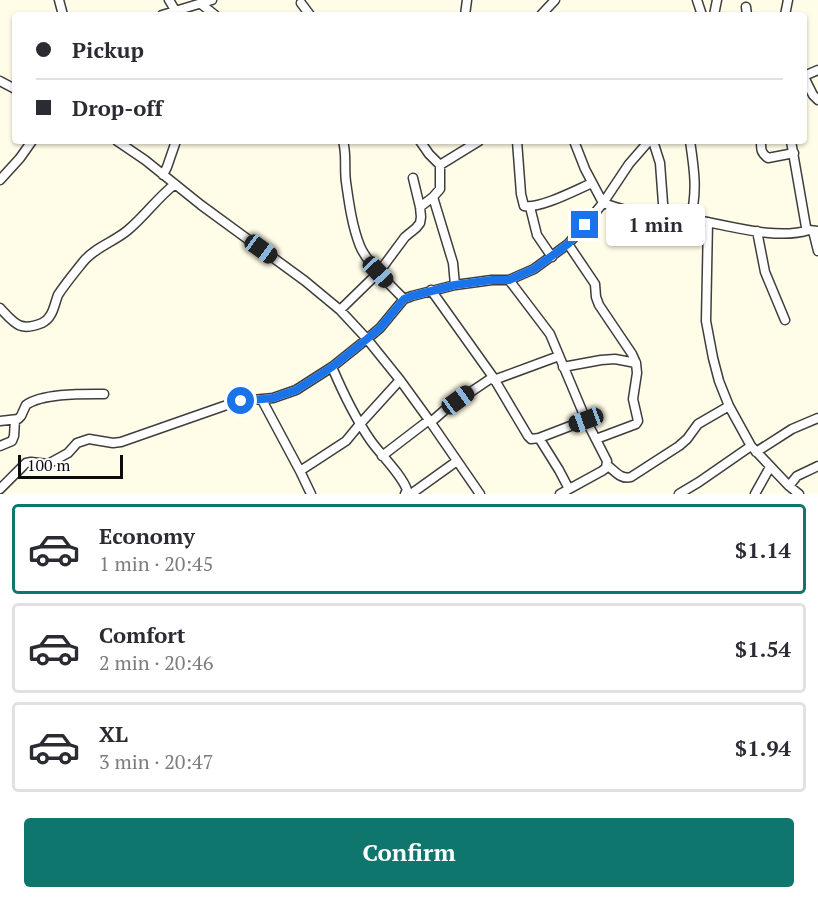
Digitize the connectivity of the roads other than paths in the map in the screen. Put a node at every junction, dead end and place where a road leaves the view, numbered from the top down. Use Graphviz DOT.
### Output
graph roads {
  1 [pos="169,0"];
  2 [pos="212,0"];
  3 [pos="555,0"];
  4 [pos="201,4"];
  5 [pos="175,10"];
  6 [pos="170,12"];
  7 [pos="212,12"];
  8 [pos="544,12"];
  9 [pos="807,82"];
  10 [pos="818,100"];
  11 [pos="30,144"];
  12 [pos="123,144"];
  13 [pos="175,144"];
  14 [pos="344,144"];
  15 [pos="422,144"];
  16 [pos="471,144"];
  17 [pos="517,144"];
  18 [pos="575,144"];
  19 [pos="646,144"];
  20 [pos="654,144"];
  21 [pos="690,144"];
  22 [pos="761,144"];
  23 [pos="792,144"];
  24 [pos="794,153"];
  25 [pos="440,165"];
  26 [pos="163,175"];
  27 [pos="413,178"];
  28 [pos="0,180"];
  29 [pos="592,183"];
  30 [pos="174,184"];
  31 [pos="434,197"];
  32 [pos="603,203"];
  33 [pos="420,207"];
  34 [pos="530,207"];
  35 [pos="664,217"];
  36 [pos="690,219"];
  37 [pos="708,222"];
  38 [pos="813,230"];
  39 [pos="757,231"];
  40 [pos="568,244"];
  41 [pos="818,251"];
  42 [pos="552,257"];
  43 [pos="378,272"];
  44 [pos="509,280"];
  45 [pos="455,285"];
  46 [pos="431,290"];
  47 [pos="404,299"];
  48 [pos="0,308"];
  49 [pos="340,310"];
  50 [pos="785,320"];
  51 [pos="367,339"];
  52 [pos="559,356"];
  53 [pos="636,363"];
  54 [pos="332,367"];
  55 [pos="563,367"];
  56 [pos="493,379"];
  57 [pos="400,380"];
  58 [pos="104,394"];
  59 [pos="262,400"];
  60 [pos="729,406"];
  61 [pos="818,418"];
  62 [pos="15,420"];
  63 [pos="586,420"];
  64 [pos="0,421"];
  65 [pos="430,421"];
  66 [pos="360,424"];
  67 [pos="539,438"];
  68 [pos="596,439"];
  69 [pos="0,446"];
  70 [pos="753,449"];
  71 [pos="382,456"];
  72 [pos="457,461"];
  73 [pos="607,465"];
  74 [pos="818,466"];
  75 [pos="770,467"];
  76 [pos="300,471"];
  77 [pos="789,486"];
  78 [pos="0,489"];
  79 [pos="564,492"];
  80 [pos="311,494"];
  81 [pos="405,494"];
  82 [pos="411,494"];
  83 [pos="480,494"];
  84 [pos="680,494"];
  85 [pos="755,494"];
  86 [pos="799,494"];
  1 -- 5 [label="street"];
  2 -- 4 [label="street"];
  3 -- 8 [label="street"];
  4 -- 5 [label="street"];
  4 -- 7 [label="street"];
  5 -- 6 [label="street"];
  9 -- 10 [label="street"];
  11 -- 28 [label="street"];
  12 -- 26 [label="street"];
  13 -- 26 [label="street"];
  14 -- 43 [label="street"];
  15 -- 25 [label="street"];
  16 -- 25 [label="street"];
  17 -- 34 [label="street"];
  18 -- 29 [label="street"];
  19 -- 32 [label="street"];
  20 -- 35 [label="street"];
  21 -- 36 [label="street"];
  22 -- 24 [label="street"];
  23 -- 24 [label="street"];
  24 -- 38 [label="street"];
  25 -- 31 [label="street"];
  26 -- 30 [label="street"];
  27 -- 33 [label="street"];
  29 -- 32 [label="street"];
  29 -- 34 [label="street"];
  30 -- 48 [label="street"];
  30 -- 49 [label="street"];
  31 -- 33 [label="street"];
  31 -- 45 [label="street"];
  32 -- 35 [label="street"];
  32 -- 40 [label="street"];
  33 -- 43 [label="street"];
  34 -- 42 [label="street"];
  35 -- 36 [label="street"];
  36 -- 37 [label="street"];
  37 -- 39 [label="street"];
  37 -- 60 [label="street"];
  38 -- 39 [label="street"];
  38 -- 41 [label="street"];
  39 -- 50 [label="street"];
  40 -- 42 [label="street"];
  40 -- 53 [label="street"];
  42 -- 44 [label="street"];
  43 -- 47 [label="street"];
  43 -- 49 [label="street"];
  44 -- 45 [label="street"];
  44 -- 52 [label="street"];
  45 -- 46 [label="street"];
  46 -- 47 [label="street"];
  46 -- 56 [label="street"];
  47 -- 51 [label="street"];
  49 -- 51 [label="street"];
  51 -- 54 [label="street"];
  51 -- 57 [label="street"];
  52 -- 55 [label="street"];
  52 -- 56 [label="street"];
  53 -- 55 [label="street"];
  53 -- 68 [label="street"];
  54 -- 59 [label="street"];
  54 -- 66 [label="street"];
  55 -- 63 [label="street"];
  56 -- 65 [label="street"];
  56 -- 67 [label="street"];
  57 -- 65 [label="street"];
  57 -- 66 [label="street"];
  58 -- 62 [label="street"];
  59 -- 76 [label="street"];
  59 -- 78 [label="street"];
  60 -- 70 [label="street"];
  60 -- 73 [label="street"];
  61 -- 70 [label="street"];
  62 -- 64 [label="street"];
  62 -- 69 [label="street"];
  63 -- 67 [label="street"];
  63 -- 68 [label="street"];
  65 -- 71 [label="street"];
  65 -- 72 [label="street"];
  66 -- 71 [label="street"];
  66 -- 76 [label="street"];
  67 -- 79 [label="street"];
  68 -- 73 [label="street"];
  70 -- 75 [label="street"];
  70 -- 84 [label="street"];
  71 -- 81 [label="street"];
  72 -- 82 [label="street"];
  72 -- 83 [label="street"];
  73 -- 79 [label="street"];
  74 -- 77 [label="street"];
  75 -- 77 [label="street"];
  75 -- 85 [label="street"];
  76 -- 80 [label="street"];
  77 -- 86 [label="street"];
}
